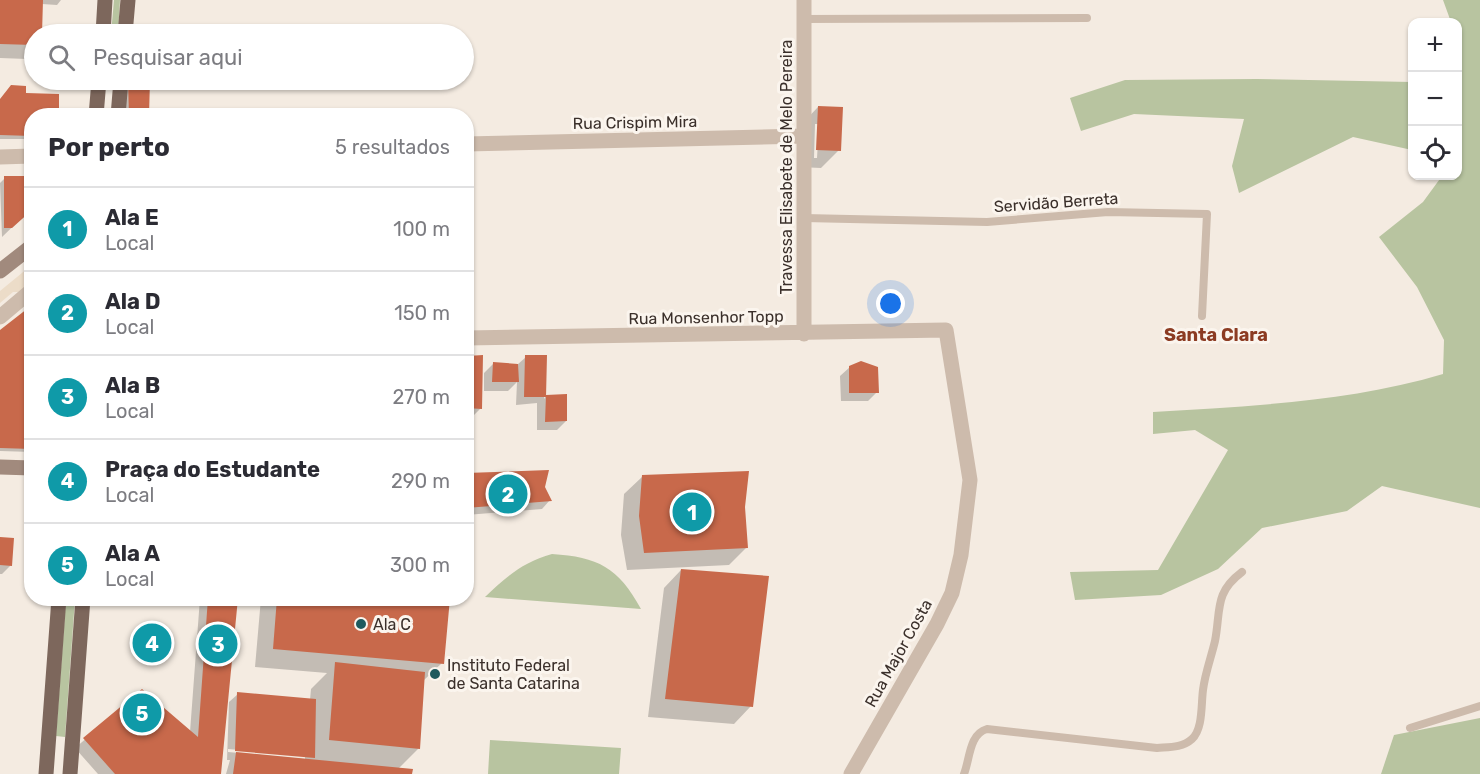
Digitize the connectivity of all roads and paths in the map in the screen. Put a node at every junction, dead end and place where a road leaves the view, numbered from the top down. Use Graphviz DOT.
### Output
graph roads {
  1 [pos="105,0"];
  2 [pos="128,0"];
  3 [pos="804,0"];
  4 [pos="1087,18"];
  5 [pos="803,19"];
  6 [pos="104,24"];
  7 [pos="126,24"];
  8 [pos="98,90"];
  9 [pos="120,90"];
  10 [pos="97,108"];
  11 [pos="119,108"];
  12 [pos="804,136"];
  13 [pos="474,144"];
  14 [pos="24,156"];
  15 [pos="0,157"];
  16 [pos="804,218"];
  17 [pos="24,252"];
  18 [pos="0,271"];
  19 [pos="24,297"];
  20 [pos="1202,316"];
  21 [pos="0,317"];
  22 [pos="946,330"];
  23 [pos="804,334"];
  24 [pos="474,338"];
  25 [pos="0,467"];
  26 [pos="24,468"];
  27 [pos="1242,572"];
  28 [pos="58,606"];
  29 [pos="82,606"];
  30 [pos="1480,706"];
  31 [pos="1410,728"];
  32 [pos="46,774"];
  33 [pos="70,774"];
  34 [pos="851,774"];
  35 [pos="964,774"];
  1 -- 6 [label="main road"];
  2 -- 7 [label="main road"];
  3 -- 5 [label="street, Travessa Elisabete de Melo Pereira"];
  4 -- 5 [label="lane"];
  5 -- 12 [label="street, Travessa Elisabete de Melo Pereira"];
  8 -- 10 [label="main road"];
  9 -- 11 [label="main road"];
  12 -- 13 [label="street, Rua Crispim Mira"];
  12 -- 16 [label="street, Travessa Elisabete de Melo Pereira"];
  14 -- 15 [label="street"];
  16 -- 20 [label="lane, Servidão Berreta"];
  16 -- 23 [label="street, Travessa Elisabete de Melo Pereira"];
  17 -- 18 [label="main road"];
  19 -- 21 [label="street"];
  22 -- 23 [label="street, Rua Monsenhor Topp"];
  22 -- 34 [label="street, Rua Major Costa"];
  23 -- 24 [label="street, Rua Monsenhor Topp"];
  25 -- 26 [label="main road"];
  27 -- 35 [label="lane"];
  28 -- 32 [label="main road"];
  29 -- 33 [label="main road"];
  30 -- 31 [label="lane"];
}
